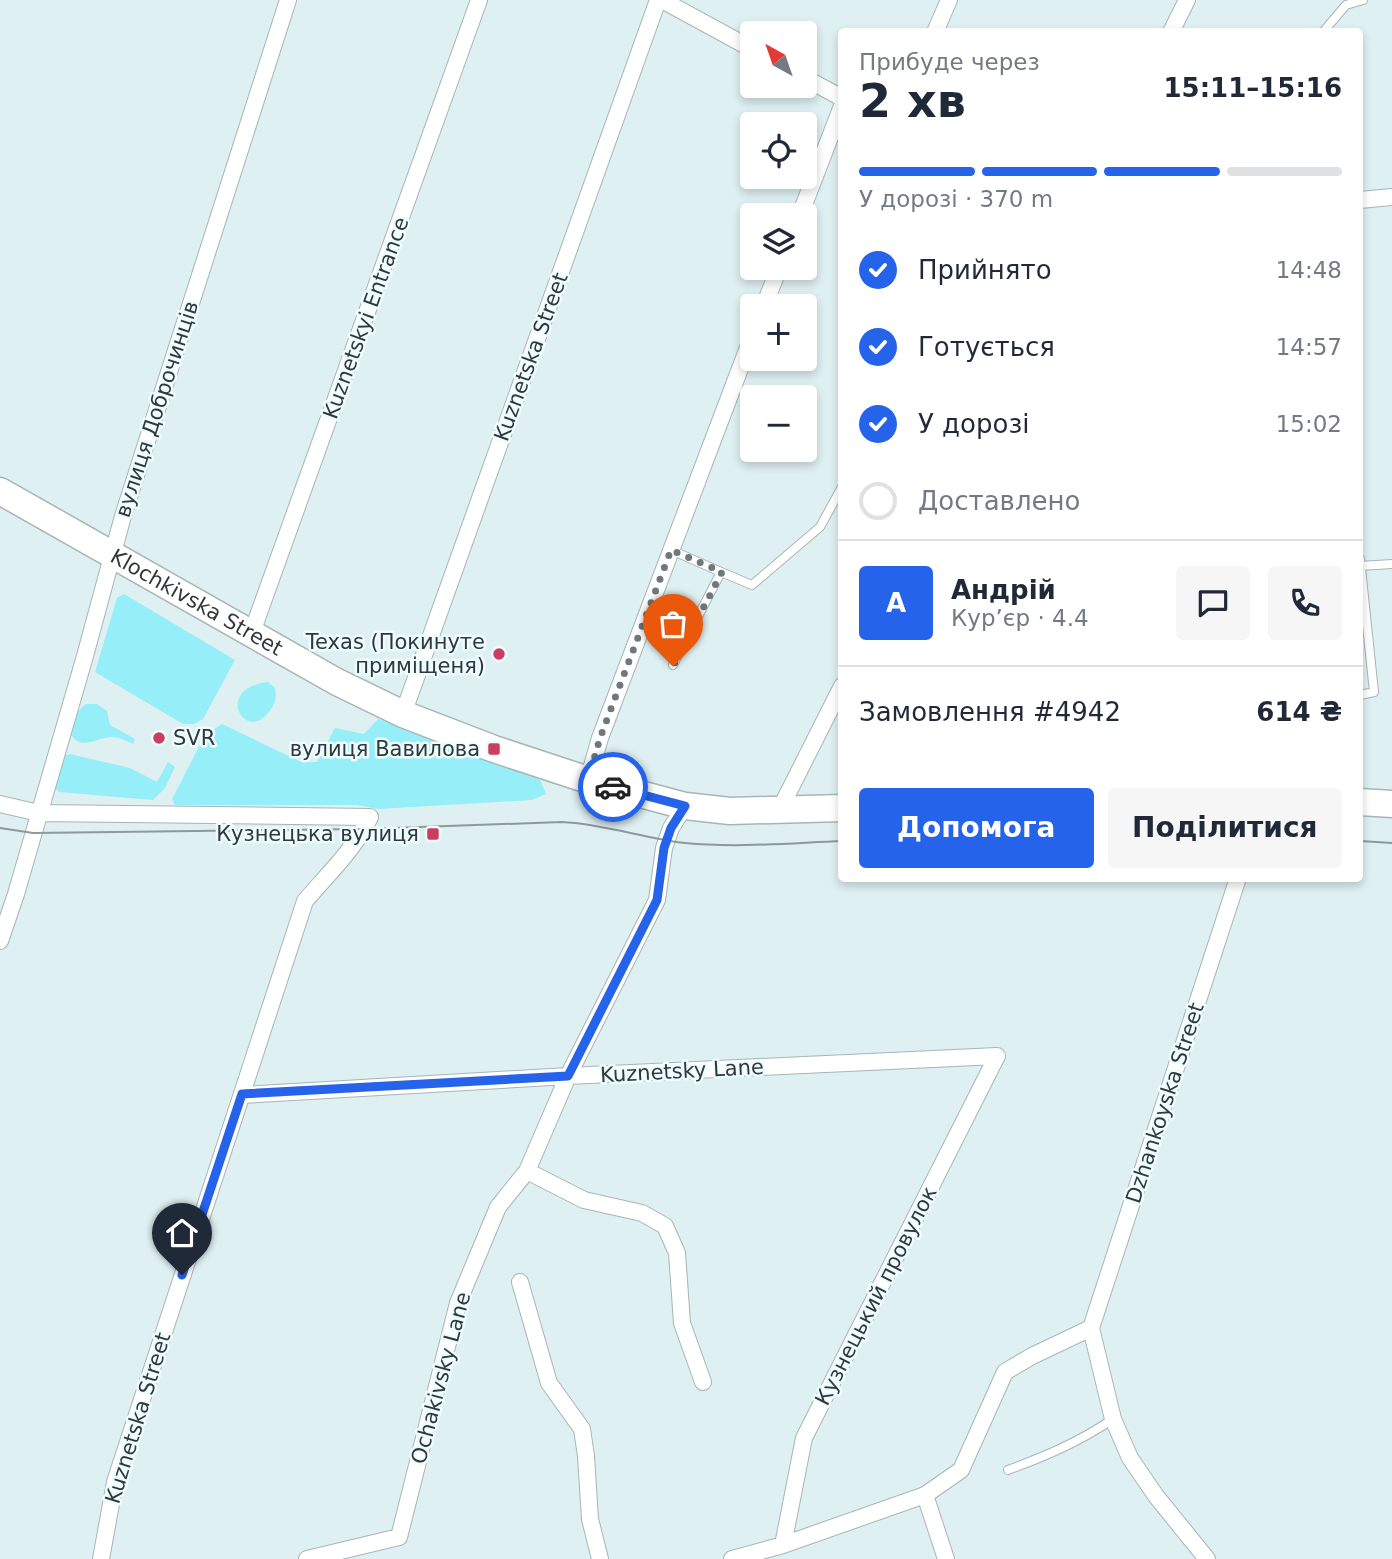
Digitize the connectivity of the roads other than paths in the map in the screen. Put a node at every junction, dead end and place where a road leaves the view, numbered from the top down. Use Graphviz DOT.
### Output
graph roads {
  1 [pos="288,0"];
  2 [pos="479,0"];
  3 [pos="660,0"];
  4 [pos="948,0"];
  5 [pos="1186,0"];
  6 [pos="1363,0"];
  7 [pos="937,28"];
  8 [pos="1173,28"];
  9 [pos="1326,28"];
  10 [pos="740,43"];
  11 [pos="817,84"];
  12 [pos="838,96"];
  13 [pos="838,116"];
  14 [pos="1392,197"];
  15 [pos="1363,200"];
  16 [pos="805,203"];
  17 [pos="740,369"];
  18 [pos="0,491"];
  19 [pos="838,495"];
  20 [pos="671,550"];
  21 [pos="111,555"];
  22 [pos="1392,564"];
  23 [pos="1363,566"];
  24 [pos="722,572"];
  25 [pos="1363,593"];
  26 [pos="251,635"];
  27 [pos="673,666"];
  28 [pos="838,694"];
  29 [pos="1363,694"];
  30 [pos="403,714"];
  31 [pos="588,780"];
  32 [pos="1363,802"];
  33 [pos="0,804"];
  34 [pos="1392,804"];
  35 [pos="685,806"];
  36 [pos="838,808"];
  37 [pos="779,811"];
  38 [pos="39,813"];
  39 [pos="1237,882"];
  40 [pos="0,941"];
  41 [pos="568,1076"];
  42 [pos="242,1094"];
  43 [pos="527,1171"];
  44 [pos="520,1282"];
  45 [pos="1091,1328"];
  46 [pos="703,1382"];
  47 [pos="1113,1419"];
  48 [pos="1008,1470"];
  49 [pos="925,1495"];
  50 [pos="783,1545"];
  51 [pos="101,1559"];
  52 [pos="306,1559"];
  53 [pos="600,1559"];
  54 [pos="732,1559"];
  55 [pos="946,1559"];
  56 [pos="1207,1559"];
  1 -- 21 [label="street, вулиця Доброчинців"];
  2 -- 26 [label="street, Kuznetskyi Entrance"];
  3 -- 10 [label="street"];
  3 -- 30 [label="street, Kuznetska Street"];
  4 -- 7 [label="street"];
  5 -- 8 [label="street"];
  6 -- 9 [label="lane"];
  11 -- 12 [label="street"];
  13 -- 16 [label="street"];
  14 -- 15 [label="street"];
  17 -- 20 [label="street"];
  18 -- 21 [label="main road, Klochkivska Street"];
  19 -- 24 [label="lane"];
  20 -- 24 [label="lane"];
  20 -- 31 [label="street"];
  21 -- 26 [label="main road, Klochkivska Street"];
  21 -- 38 [label="street, вулиця Доброчинців"];
  22 -- 23 [label="lane"];
  24 -- 27 [label="lane"];
  25 -- 29 [label="lane"];
  26 -- 30 [label="main road, Klochkivska Street"];
  28 -- 37 [label="street"];
  30 -- 31 [label="main road, Klochkivska Street"];
  31 -- 35 [label="main road, Klochkivska Street"];
  32 -- 34 [label="main road"];
  33 -- 38 [label="street"];
  35 -- 37 [label="main road, Klochkivska Street"];
  35 -- 41 [label="street, Ochakivsky Lane"];
  36 -- 37 [label="main road, Klochkivska Street"];
  38 -- 40 [label="street, вулиця Доброчинців"];
  38 -- 42 [label="street, Kuznetska Street"];
  39 -- 45 [label="street, Dzhankoyska Street"];
  41 -- 42 [label="street, Kuznetsky Lane"];
  41 -- 43 [label="street, Ochakivsky Lane"];
  41 -- 50 [label="street, Kuznetsky Lane"];
  42 -- 51 [label="street, Kuznetska Street"];
  43 -- 46 [label="street"];
  43 -- 52 [label="street, Ochakivsky Lane"];
  44 -- 53 [label="street"];
  45 -- 47 [label="street"];
  45 -- 49 [label="street"];
  47 -- 48 [label="lane"];
  47 -- 56 [label="street"];
  49 -- 50 [label="street"];
  49 -- 55 [label="street"];
  50 -- 54 [label="street"];
}
